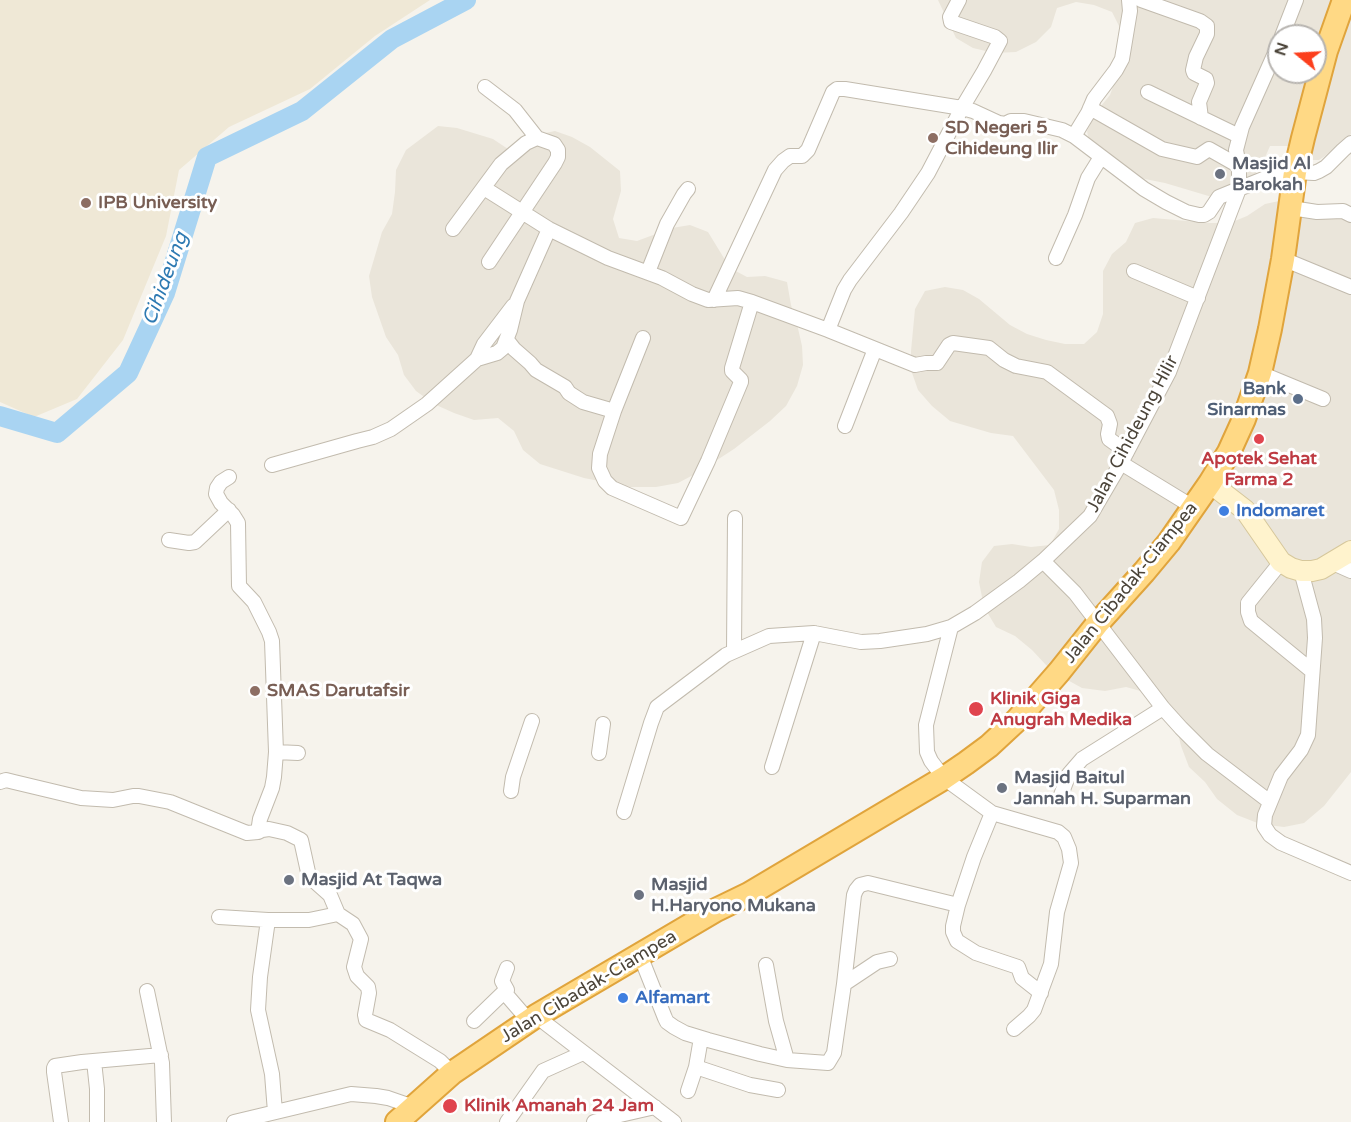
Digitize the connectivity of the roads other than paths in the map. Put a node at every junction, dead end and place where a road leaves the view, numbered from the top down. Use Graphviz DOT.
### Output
graph roads {
  1 [pos="959,0"];
  2 [pos="1129,0"];
  3 [pos="1141,0"];
  4 [pos="1296,0"];
  5 [pos="1344,0"];
  6 [pos="1287,24"];
  7 [pos="1343,29"];
  8 [pos="1267,72"];
  9 [pos="485,87"];
  10 [pos="1148,92"];
  11 [pos="962,108"];
  12 [pos="1090,108"];
  13 [pos="1201,118"];
  14 [pos="1074,136"];
  15 [pos="1239,136"];
  16 [pos="537,138"];
  17 [pos="1351,143"];
  18 [pos="1101,157"];
  19 [pos="1239,166"];
  20 [pos="1295,172"];
  21 [pos="484,188"];
  22 [pos="688,189"];
  23 [pos="1239,189"];
  24 [pos="1291,208"];
  25 [pos="522,212"];
  26 [pos="1351,215"];
  27 [pos="453,229"];
  28 [pos="549,229"];
  29 [pos="1056,258"];
  30 [pos="1283,260"];
  31 [pos="489,262"];
  32 [pos="1134,271"];
  33 [pos="648,272"];
  34 [pos="1351,287"];
  35 [pos="1198,298"];
  36 [pos="714,300"];
  37 [pos="517,301"];
  38 [pos="752,302"];
  39 [pos="828,330"];
  40 [pos="644,338"];
  41 [pos="507,340"];
  42 [pos="875,349"];
  43 [pos="477,359"];
  44 [pos="1260,373"];
  45 [pos="1323,399"];
  46 [pos="614,411"];
  47 [pos="846,426"];
  48 [pos="1124,458"];
  49 [pos="272,465"];
  50 [pos="230,477"];
  51 [pos="1210,483"];
  52 [pos="1193,507"];
  53 [pos="229,510"];
  54 [pos="735,519"];
  55 [pos="169,540"];
  56 [pos="1351,551"];
  57 [pos="1043,561"];
  58 [pos="1281,562"];
  59 [pos="1342,567"];
  60 [pos="1301,571"];
  61 [pos="1098,623"];
  62 [pos="951,627"];
  63 [pos="814,633"];
  64 [pos="734,651"];
  65 [pos="1312,671"];
  66 [pos="1162,708"];
  67 [pos="532,721"];
  68 [pos="603,724"];
  69 [pos="276,752"];
  70 [pos="298,753"];
  71 [pos="599,753"];
  72 [pos="772,767"];
  73 [pos="945,778"];
  74 [pos="0,782"];
  75 [pos="511,791"];
  76 [pos="1061,795"];
  77 [pos="1270,802"];
  78 [pos="624,812"];
  79 [pos="992,813"];
  80 [pos="258,832"];
  81 [pos="1351,873"];
  82 [pos="958,905"];
  83 [pos="338,914"];
  84 [pos="219,918"];
  85 [pos="268,920"];
  86 [pos="640,955"];
  87 [pos="890,958"];
  88 [pos="766,965"];
  89 [pos="507,968"];
  90 [pos="844,984"];
  91 [pos="147,991"];
  92 [pos="504,992"];
  93 [pos="1041,993"];
  94 [pos="532,1019"];
  95 [pos="474,1021"];
  96 [pos="1014,1029"];
  97 [pos="701,1038"];
  98 [pos="583,1053"];
  99 [pos="161,1055"];
  100 [pos="787,1060"];
  101 [pos="94,1061"];
  102 [pos="696,1067"];
  103 [pos="452,1073"];
  104 [pos="778,1090"];
  105 [pos="688,1092"];
  106 [pos="655,1107"];
  107 [pos="275,1112"];
  108 [pos="406,1115"];
  109 [pos="61,1122"];
  110 [pos="97,1122"];
  111 [pos="164,1122"];
  112 [pos="234,1122"];
  113 [pos="507,1122"];
  114 [pos="594,1122"];
  115 [pos="674,1122"];
  1 -- 11 [label="street"];
  2 -- 12 [label="street"];
  3 -- 13 [label="street"];
  4 -- 6 [label="street"];
  5 -- 7 [label="highway, Jalan Cibadak-Ciampea"];
  7 -- 20 [label="highway, Jalan Cibadak-Ciampea"];
  8 -- 15 [label="street"];
  9 -- 16 [label="street"];
  10 -- 13 [label="street"];
  11 -- 14 [label="street"];
  11 -- 36 [label="street"];
  11 -- 39 [label="street"];
  12 -- 14 [label="street"];
  12 -- 19 [label="street"];
  13 -- 15 [label="street"];
  14 -- 18 [label="street"];
  15 -- 19 [label="street"];
  16 -- 21 [label="street"];
  16 -- 25 [label="street"];
  17 -- 20 [label="street"];
  18 -- 23 [label="street"];
  18 -- 29 [label="street"];
  19 -- 23 [label="street"];
  20 -- 23 [label="street"];
  20 -- 24 [label="highway, Jalan Cibadak-Ciampea"];
  21 -- 25 [label="street"];
  21 -- 27 [label="street"];
  22 -- 33 [label="street"];
  23 -- 35 [label="street, Jalan Cihideung Hilir"];
  24 -- 26 [label="street"];
  24 -- 30 [label="highway, Jalan Cibadak-Ciampea"];
  25 -- 28 [label="street"];
  25 -- 31 [label="street"];
  28 -- 33 [label="street"];
  28 -- 37 [label="street"];
  30 -- 34 [label="street"];
  30 -- 44 [label="highway, Jalan Cibadak-Ciampea"];
  32 -- 35 [label="street"];
  33 -- 36 [label="street"];
  35 -- 48 [label="street, Jalan Cihideung Hilir"];
  36 -- 38 [label="street"];
  37 -- 41 [label="street"];
  37 -- 43 [label="street"];
  38 -- 39 [label="street"];
  38 -- 46 [label="street"];
  39 -- 42 [label="street"];
  40 -- 46 [label="street"];
  41 -- 43 [label="street"];
  41 -- 46 [label="street"];
  42 -- 47 [label="street"];
  42 -- 48 [label="street"];
  43 -- 49 [label="street"];
  44 -- 45 [label="street"];
  44 -- 51 [label="highway, Jalan Cibadak-Ciampea"];
  48 -- 52 [label="street"];
  48 -- 57 [label="street, Jalan Cihideung Hilir"];
  50 -- 53 [label="street"];
  51 -- 52 [label="highway, Jalan Cibadak-Ciampea"];
  51 -- 58 [label="main road"];
  52 -- 61 [label="highway, Jalan Cibadak-Ciampea"];
  53 -- 55 [label="street"];
  53 -- 69 [label="street"];
  54 -- 64 [label="street"];
  56 -- 59 [label="main road"];
  57 -- 61 [label="street"];
  57 -- 62 [label="street, Jalan Cihideung Hilir"];
  58 -- 60 [label="main road"];
  58 -- 65 [label="street"];
  59 -- 60 [label="main road"];
  60 -- 65 [label="street"];
  61 -- 66 [label="street"];
  61 -- 73 [label="highway, Jalan Cibadak-Ciampea"];
  62 -- 63 [label="street, Jalan Cihideung Hilir"];
  62 -- 73 [label="street"];
  63 -- 64 [label="street, Jalan Cihideung Hilir"];
  63 -- 72 [label="street"];
  64 -- 78 [label="street, Jalan Cihideung Hilir"];
  65 -- 77 [label="street"];
  66 -- 76 [label="street"];
  66 -- 77 [label="street"];
  67 -- 75 [label="street"];
  68 -- 71 [label="street"];
  69 -- 70 [label="street"];
  69 -- 80 [label="street"];
  73 -- 79 [label="street"];
  73 -- 86 [label="highway, Jalan Cibadak-Ciampea"];
  74 -- 80 [label="street"];
  77 -- 81 [label="street"];
  79 -- 82 [label="street"];
  79 -- 93 [label="street"];
  80 -- 83 [label="street"];
  82 -- 90 [label="street"];
  82 -- 93 [label="street"];
  83 -- 85 [label="street"];
  83 -- 103 [label="street"];
  84 -- 85 [label="street"];
  85 -- 107 [label="street"];
  86 -- 94 [label="highway, Jalan Cibadak-Ciampea"];
  86 -- 97 [label="street"];
  87 -- 90 [label="street"];
  88 -- 100 [label="street"];
  89 -- 92 [label="street"];
  90 -- 100 [label="street"];
  91 -- 99 [label="street"];
  92 -- 94 [label="street"];
  92 -- 95 [label="street"];
  93 -- 96 [label="street"];
  94 -- 98 [label="street"];
  94 -- 103 [label="highway, Jalan Cibadak-Ciampea"];
  97 -- 100 [label="street"];
  97 -- 102 [label="street"];
  98 -- 106 [label="street"];
  98 -- 113 [label="street"];
  99 -- 101 [label="street"];
  99 -- 111 [label="street"];
  101 -- 109 [label="street"];
  101 -- 110 [label="street"];
  102 -- 104 [label="street"];
  102 -- 105 [label="street"];
  103 -- 108 [label="highway, Jalan Cibadak-Ciampea"];
  106 -- 114 [label="street"];
  106 -- 115 [label="street"];
  107 -- 108 [label="street"];
  107 -- 112 [label="street"];
}
